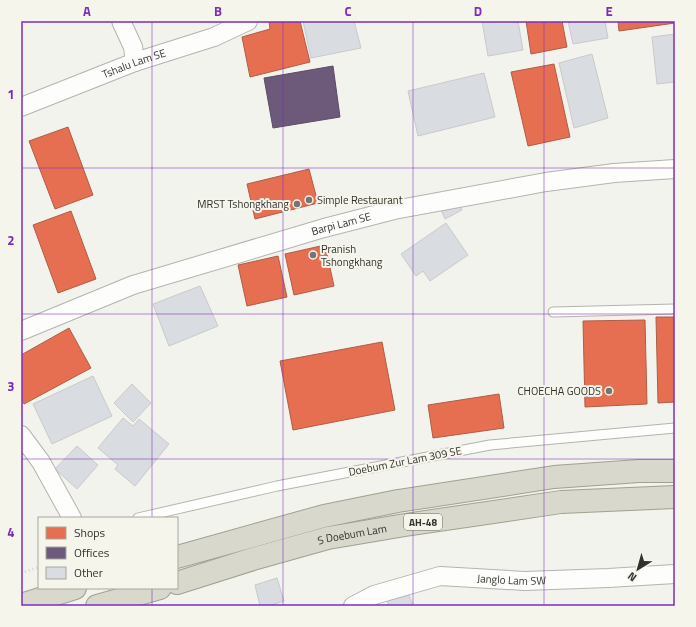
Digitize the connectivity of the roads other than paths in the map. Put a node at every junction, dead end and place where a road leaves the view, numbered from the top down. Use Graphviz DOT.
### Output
graph roads {
  1 [pos="121,21"];
  2 [pos="248,21"];
  3 [pos="135,62"];
  4 [pos="21,107"];
  5 [pos="675,169"];
  6 [pos="675,309"];
  7 [pos="552,312"];
  8 [pos="21,331"];
  9 [pos="675,428"];
  10 [pos="21,435"];
  11 [pos="675,471"];
  12 [pos="675,497"];
  13 [pos="71,517"];
  14 [pos="142,517"];
  15 [pos="178,557"];
  16 [pos="675,574"];
  17 [pos="178,583"];
  18 [pos="71,589"];
  19 [pos="156,589"];
  20 [pos="35,598"];
  21 [pos="97,606"];
  22 [pos="354,606"];
  1 -- 3 [label="street"];
  2 -- 3 [label="street, Tshalu Lam SE"];
  3 -- 4 [label="street, Tshalu Lam SE"];
  5 -- 8 [label="street, Barpi Lam SE"];
  6 -- 7 [label="lane"];
  9 -- 14 [label="lane, Doebum Zur Lam 309 SE"];
  10 -- 13 [label="street"];
  11 -- 15 [label="highway, S Doebum Lam / AH-48"];
  12 -- 17 [label="highway, S Doebum Lam / AH-48"];
  16 -- 22 [label="street, Janglo Lam SW"];
  18 -- 20 [label="highway"];
  19 -- 21 [label="highway"];
}
